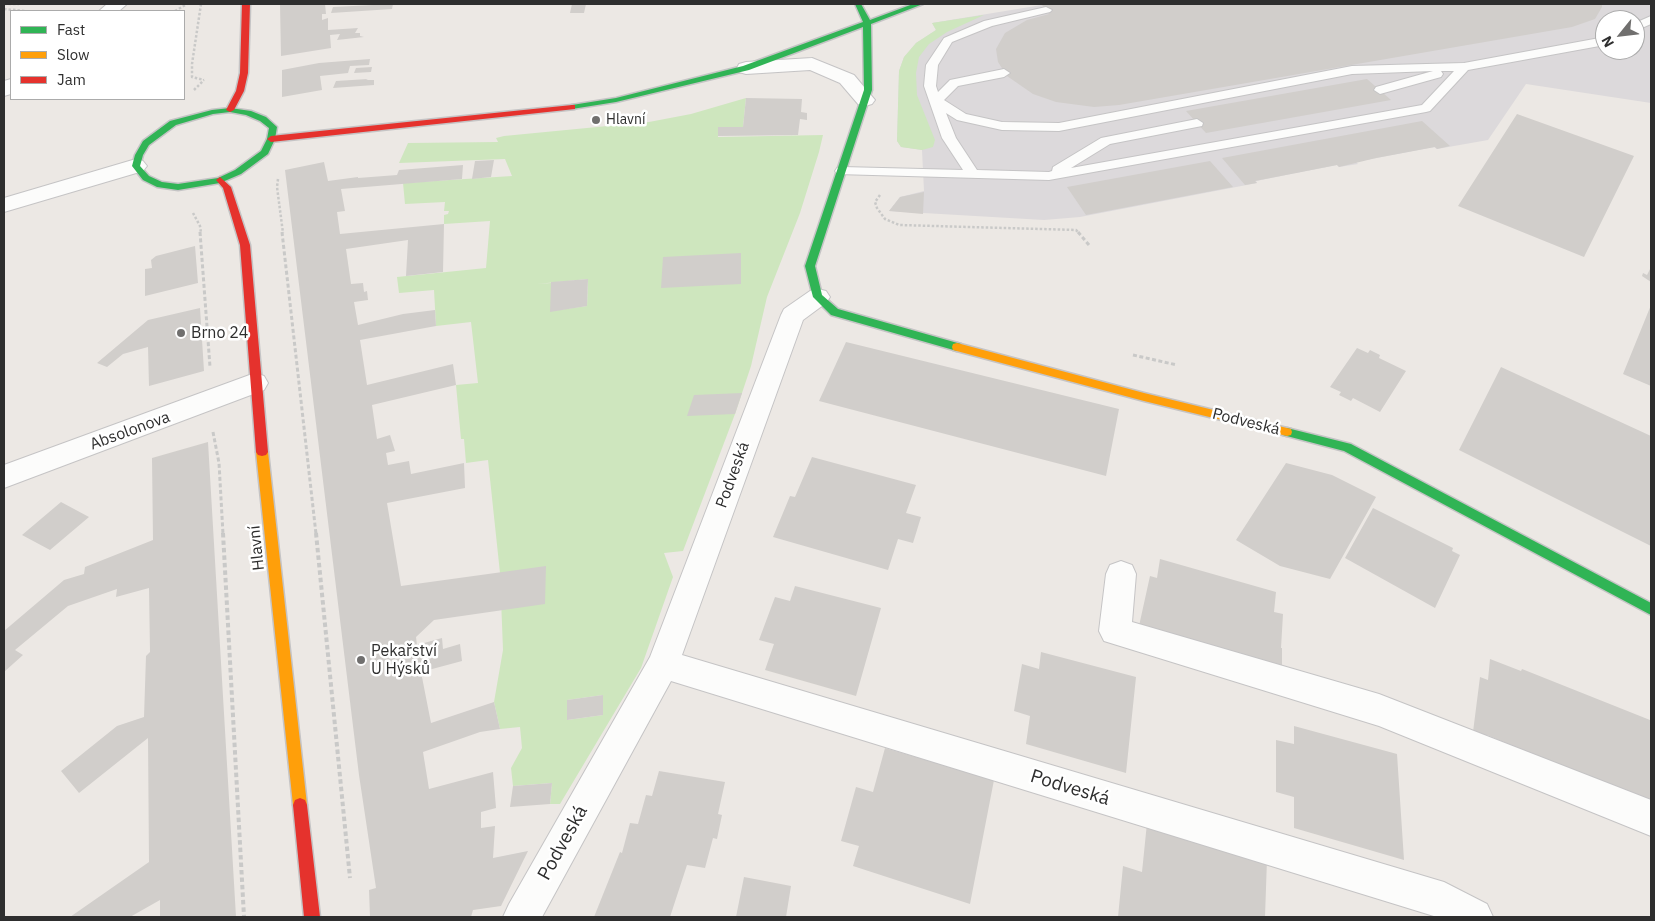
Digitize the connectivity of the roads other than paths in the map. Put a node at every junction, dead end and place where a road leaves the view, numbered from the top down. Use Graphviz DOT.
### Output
graph roads {
  1 [pos="246,4"];
  2 [pos="858,4"];
  3 [pos="919,4"];
  4 [pos="1046,10"];
  5 [pos="867,21"];
  6 [pos="1595,43"];
  7 [pos="1464,67"];
  8 [pos="746,68"];
  9 [pos="1004,73"];
  10 [pos="1380,90"];
  11 [pos="864,100"];
  12 [pos="936,101"];
  13 [pos="1155,109"];
  14 [pos="230,110"];
  15 [pos="1197,123"];
  16 [pos="271,139"];
  17 [pos="1106,141"];
  18 [pos="136,166"];
  19 [pos="842,171"];
  20 [pos="973,174"];
  21 [pos="1049,176"];
  22 [pos="220,180"];
  23 [pos="4,205"];
  24 [pos="818,297"];
  25 [pos="255,383"];
  26 [pos="4,477"];
  27 [pos="1121,574"];
  28 [pos="1651,609"];
  29 [pos="663,664"];
  30 [pos="1651,818"];
  31 [pos="312,917"];
  32 [pos="522,917"];
  33 [pos="1474,917"];
  1 -- 14 [label="street"];
  2 -- 5 [label="street"];
  3 -- 5 [label="street"];
  4 -- 12 [label="lane"];
  5 -- 8 [label="street"];
  5 -- 11 [label="street"];
  6 -- 7 [label="lane"];
  7 -- 10 [label="lane"];
  7 -- 13 [label="lane"];
  7 -- 21 [label="lane"];
  8 -- 11 [label="street"];
  8 -- 16 [label="street"];
  9 -- 12 [label="lane"];
  11 -- 19 [label="street"];
  12 -- 13 [label="lane"];
  12 -- 20 [label="lane"];
  13 -- 17 [label="lane"];
  14 -- 16 [label="street"];
  14 -- 18 [label="street"];
  15 -- 17 [label="lane"];
  16 -- 22 [label="street"];
  17 -- 21 [label="lane"];
  18 -- 22 [label="street"];
  18 -- 23 [label="street"];
  19 -- 20 [label="lane"];
  19 -- 24 [label="street"];
  20 -- 21 [label="lane"];
  22 -- 25 [label="street, Hlavní"];
  24 -- 28 [label="street, Podveská"];
  24 -- 29 [label="street, Podveská"];
  25 -- 26 [label="street, Absolonova"];
  25 -- 31 [label="street, Hlavní"];
  27 -- 30 [label="street"];
  29 -- 32 [label="street, Podveská"];
  29 -- 33 [label="street, Podveská"];
}
